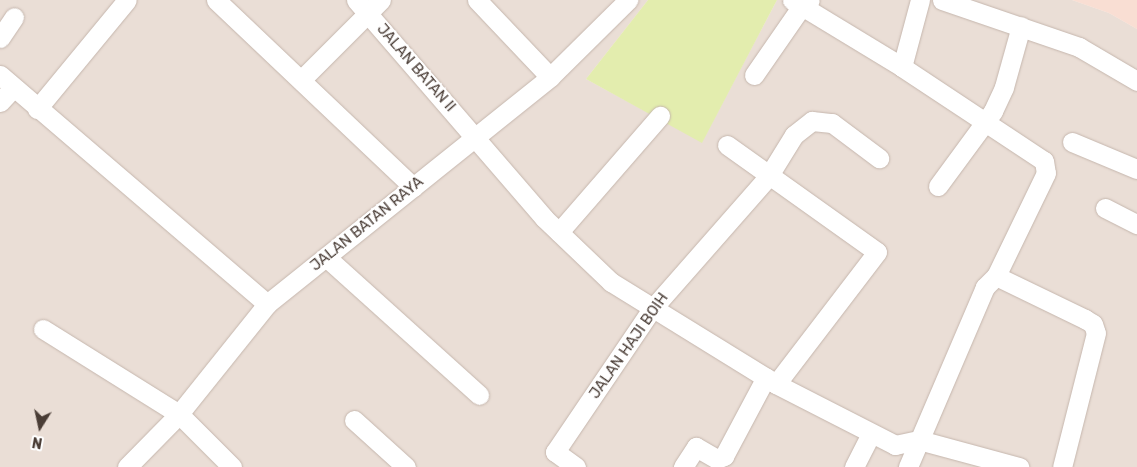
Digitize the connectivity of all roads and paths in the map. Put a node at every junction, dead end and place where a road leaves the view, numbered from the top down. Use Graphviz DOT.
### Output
graph roads {
  1 [pos="128,0"];
  2 [pos="216,0"];
  3 [pos="478,0"];
  4 [pos="920,0"];
  5 [pos="942,0"];
  6 [pos="626,1"];
  7 [pos="801,2"];
  8 [pos="368,4"];
  9 [pos="974,6"];
  10 [pos="14,17"];
  11 [pos="1021,26"];
  12 [pos="0,38"];
  13 [pos="902,67"];
  14 [pos="754,75"];
  15 [pos="550,77"];
  16 [pos="301,80"];
  17 [pos="1137,81"];
  18 [pos="4,89"];
  19 [pos="36,109"];
  20 [pos="660,116"];
  21 [pos="986,123"];
  22 [pos="476,136"];
  23 [pos="1072,142"];
  24 [pos="727,145"];
  25 [pos="879,158"];
  26 [pos="1137,169"];
  27 [pos="768,176"];
  28 [pos="413,186"];
  29 [pos="938,186"];
  30 [pos="1105,208"];
  31 [pos="1137,224"];
  32 [pos="559,232"];
  33 [pos="326,258"];
  34 [pos="996,276"];
  35 [pos="267,304"];
  36 [pos="652,309"];
  37 [pos="43,329"];
  38 [pos="771,381"];
  39 [pos="479,395"];
  40 [pos="179,414"];
  41 [pos="354,420"];
  42 [pos="871,434"];
  43 [pos="918,440"];
  44 [pos="397,464"];
  45 [pos="127,467"];
  46 [pos="232,467"];
  47 [pos="576,467"];
  48 [pos="683,467"];
  49 [pos="854,467"];
  50 [pos="908,467"];
  51 [pos="1019,467"];
  52 [pos="1062,467"];
  1 -- 19 [label="street"];
  2 -- 16 [label="street"];
  3 -- 15 [label="street"];
  4 -- 13 [label="street"];
  5 -- 9 [label="street"];
  6 -- 15 [label="street, JALAN BATAN RAYA"];
  7 -- 13 [label="street"];
  7 -- 14 [label="street"];
  8 -- 16 [label="street"];
  8 -- 22 [label="street, JALAN BATAN II"];
  9 -- 11 [label="street"];
  10 -- 12 [label="street"];
  11 -- 17 [label="street"];
  11 -- 21 [label="street"];
  13 -- 21 [label="street"];
  15 -- 22 [label="street, JALAN BATAN RAYA"];
  16 -- 28 [label="street"];
  18 -- 19 [label="street"];
  19 -- 35 [label="street"];
  20 -- 32 [label="street"];
  21 -- 29 [label="street"];
  21 -- 34 [label="street"];
  22 -- 28 [label="street, JALAN BATAN RAYA"];
  22 -- 32 [label="street, JALAN BATAN II"];
  23 -- 26 [label="street"];
  24 -- 27 [label="street"];
  25 -- 27 [label="street, JALAN HAJI BOIH"];
  27 -- 36 [label="street, JALAN HAJI BOIH"];
  27 -- 38 [label="street"];
  28 -- 33 [label="street, JALAN BATAN RAYA"];
  30 -- 31 [label="street"];
  32 -- 36 [label="street, JALAN BATAN II"];
  33 -- 35 [label="street, JALAN BATAN RAYA"];
  33 -- 39 [label="street"];
  34 -- 43 [label="street"];
  34 -- 52 [label="street"];
  35 -- 40 [label="street, JALAN BATAN RAYA"];
  36 -- 38 [label="street, JALAN BATAN II"];
  36 -- 47 [label="street, JALAN HAJI BOIH"];
  37 -- 40 [label="street"];
  38 -- 42 [label="street, JALAN BATAN II"];
  38 -- 48 [label="street"];
  40 -- 45 [label="street, JALAN BATAN RAYA"];
  40 -- 46 [label="street"];
  41 -- 44 [label="street"];
  42 -- 43 [label="street, JALAN BATAN II"];
  42 -- 49 [label="street"];
  43 -- 50 [label="street"];
  43 -- 51 [label="street"];
}
